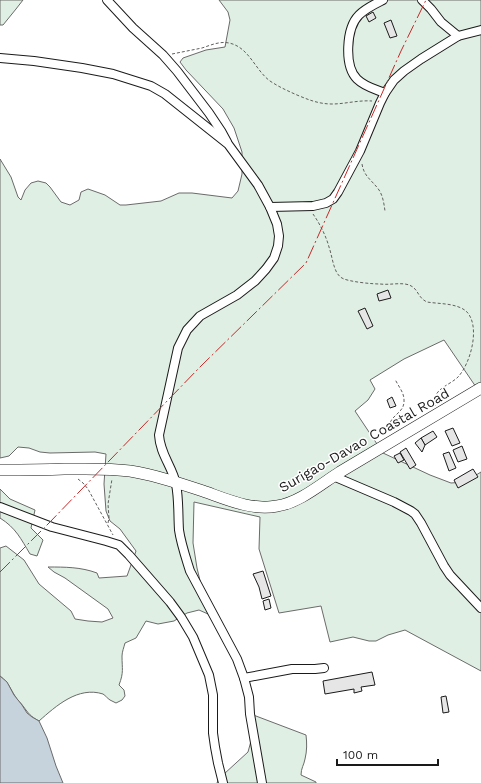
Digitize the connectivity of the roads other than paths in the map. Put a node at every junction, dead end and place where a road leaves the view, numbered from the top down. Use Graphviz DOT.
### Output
graph roads {
  1 [pos="107,0"];
  2 [pos="383,0"];
  3 [pos="422,0"];
  4 [pos="481,30"];
  5 [pos="458,36"];
  6 [pos="0,58"];
  7 [pos="385,92"];
  8 [pos="228,144"];
  9 [pos="270,207"];
  10 [pos="481,388"];
  11 [pos="0,470"];
  12 [pos="333,476"];
  13 [pos="176,482"];
  14 [pos="0,507"];
  15 [pos="481,608"];
  16 [pos="324,668"];
  17 [pos="244,678"];
  18 [pos="223,783"];
  19 [pos="262,783"];
  1 -- 8 [label="street"];
  2 -- 7 [label="street"];
  3 -- 5 [label="street"];
  4 -- 5 [label="street"];
  5 -- 7 [label="street"];
  6 -- 8 [label="street"];
  7 -- 9 [label="street"];
  8 -- 9 [label="street"];
  9 -- 13 [label="street"];
  10 -- 12 [label="highway, Surigao-Davao Coastal Road"];
  11 -- 13 [label="highway, Surigao-Davao Coastal Road"];
  12 -- 13 [label="highway, Surigao-Davao Coastal Road"];
  12 -- 15 [label="street"];
  13 -- 17 [label="street"];
  14 -- 18 [label="street"];
  16 -- 17 [label="street"];
  17 -- 19 [label="street"];
}
